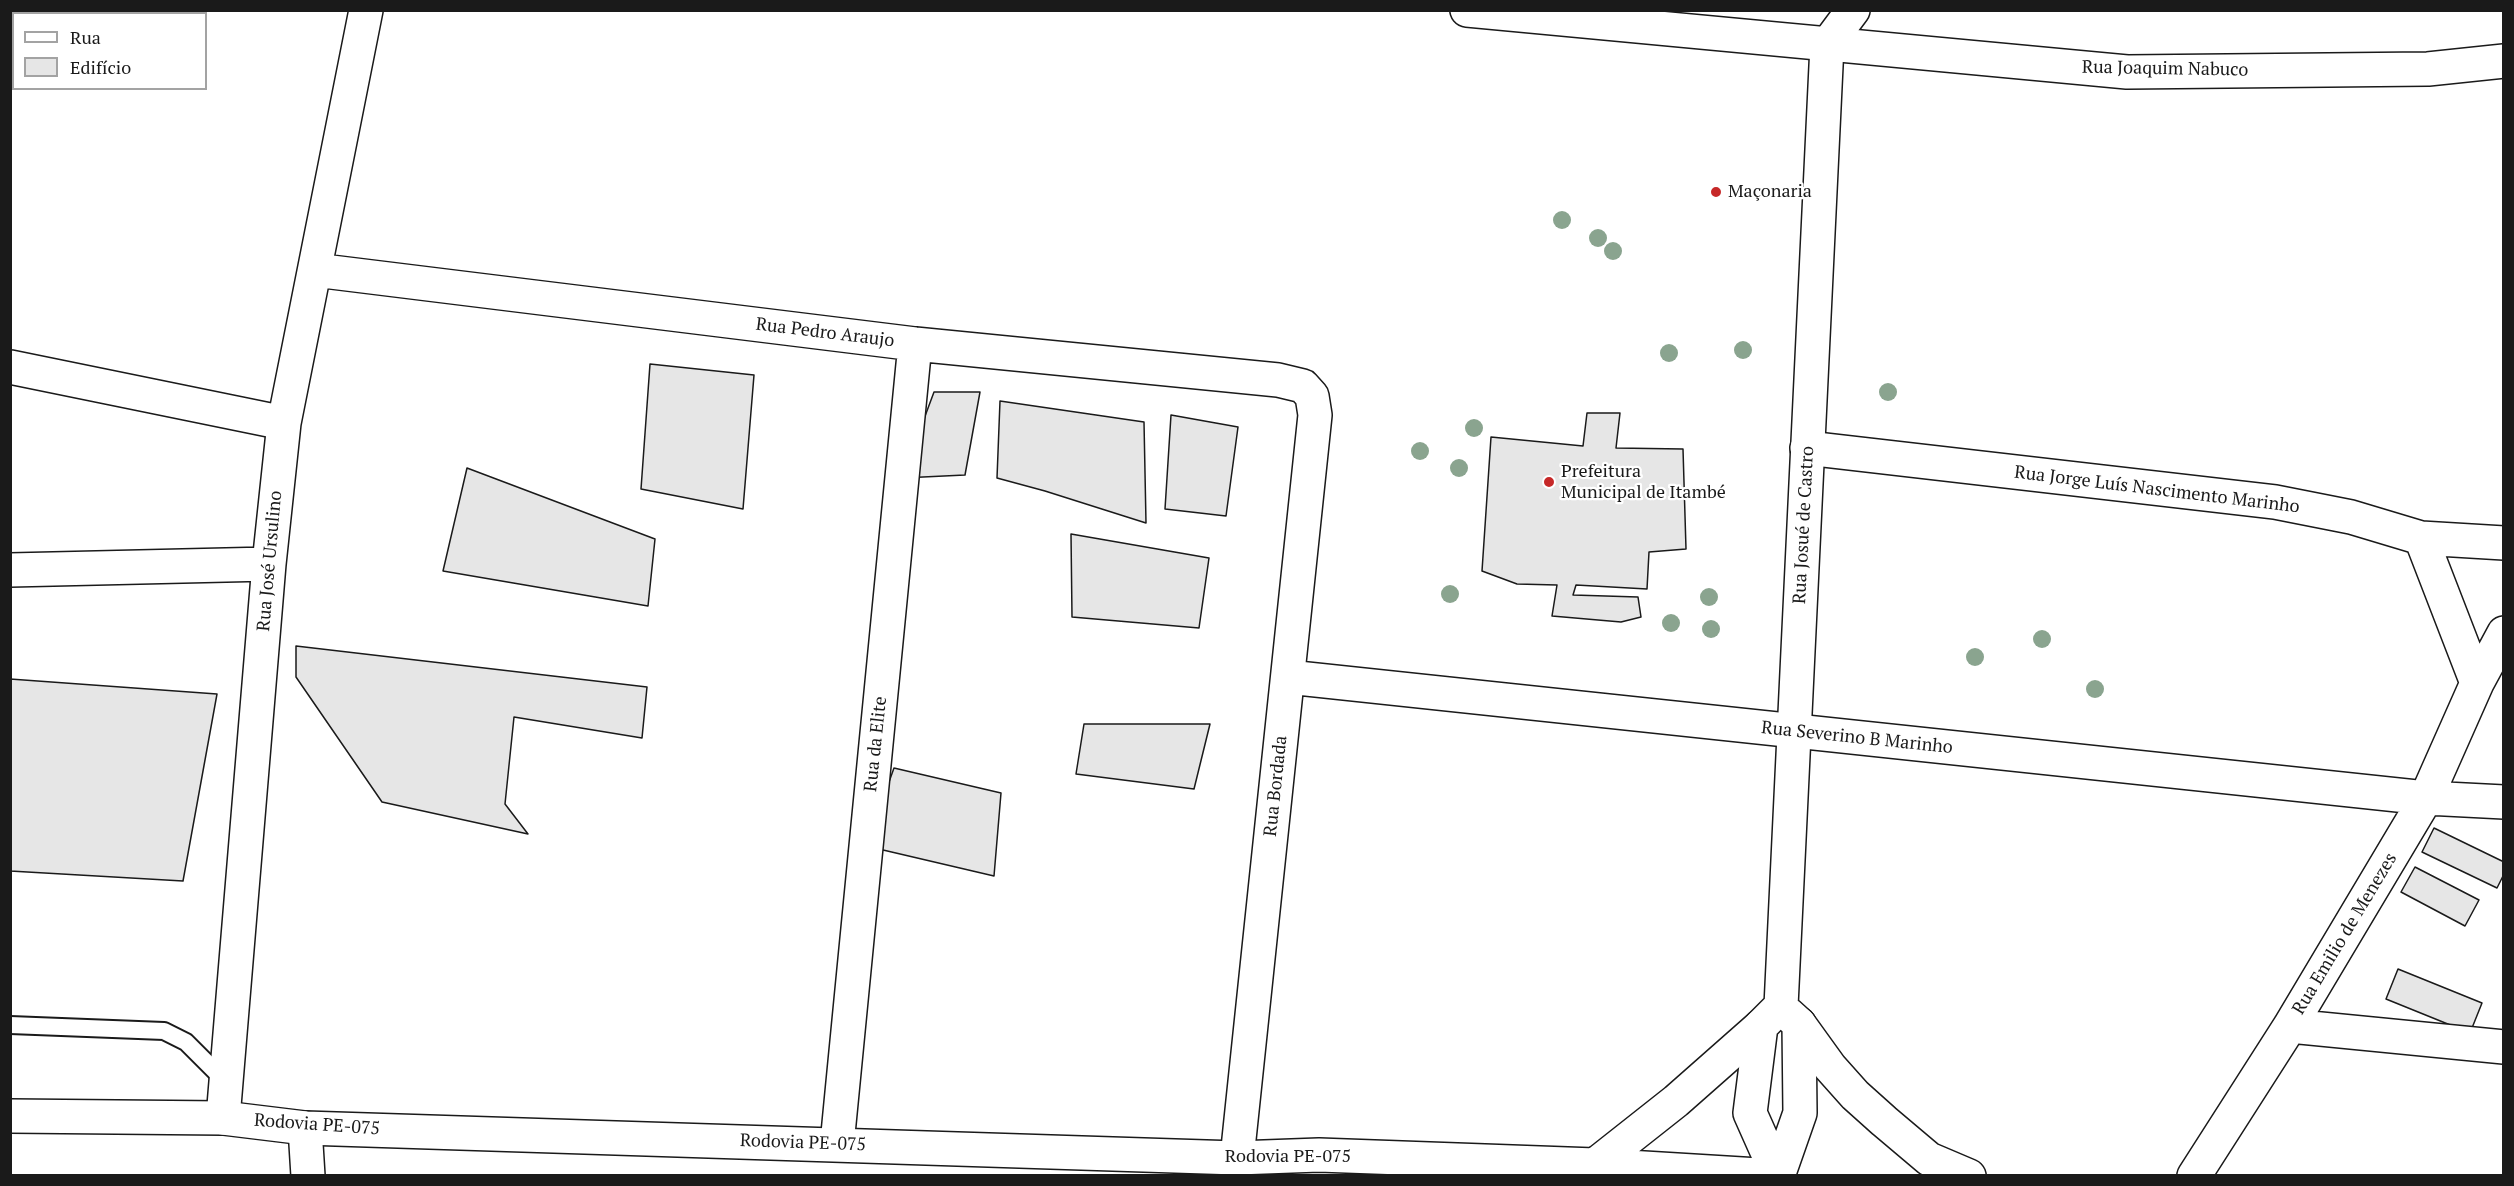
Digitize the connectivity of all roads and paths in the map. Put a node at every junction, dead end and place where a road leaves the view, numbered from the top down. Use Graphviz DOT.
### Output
graph roads {
  1 [pos="366,10"];
  2 [pos="1467,10"];
  3 [pos="1853,10"];
  4 [pos="1827,45"];
  5 [pos="2504,62"];
  6 [pos="315,270"];
  7 [pos="915,344"];
  8 [pos="10,367"];
  9 [pos="1315,415"];
  10 [pos="284,423"];
  11 [pos="1807,448"];
  12 [pos="2421,538"];
  13 [pos="2504,543"];
  14 [pos="269,564"];
  15 [pos="10,570"];
  16 [pos="2504,633"];
  17 [pos="1288,677"];
  18 [pos="2477,683"];
  19 [pos="1794,732"];
  20 [pos="2426,798"];
  21 [pos="2504,802"];
  22 [pos="1780,1019"];
  23 [pos="10,1025"];
  24 [pos="2290,1026"];
  25 [pos="2504,1047"];
  26 [pos="226,1081"];
  27 [pos="10,1116"];
  28 [pos="223,1118"];
  29 [pos="305,1128"];
  30 [pos="837,1144"];
  31 [pos="1237,1158"];
  32 [pos="1595,1165"];
  33 [pos="308,1176"];
  34 [pos="1777,1176"];
  35 [pos="1969,1176"];
  36 [pos="2194,1176"];
  1 -- 6 [label="street, Rua José Ursulino"];
  2 -- 4 [label="street, Rua Joaquim Nabuco"];
  3 -- 4 [label="street"];
  4 -- 5 [label="street, Rua Joaquim Nabuco"];
  4 -- 11 [label="street, Rua Josué de Castro"];
  6 -- 7 [label="street, Rua Pedro Araujo"];
  6 -- 10 [label="street, Rua José Ursulino"];
  7 -- 9 [label="street, Rua Pedro Araujo"];
  7 -- 30 [label="street, Rua da Elite"];
  8 -- 10 [label="street"];
  9 -- 17 [label="street, Rua Bordada"];
  10 -- 14 [label="street, Rua José Ursulino"];
  11 -- 12 [label="street, Rua Jorge Luís Nascimento Marinho"];
  11 -- 19 [label="street, Rua Josué de Castro"];
  12 -- 13 [label="street, Rua Jorge Luís Nascimento Marinho"];
  12 -- 18 [label="street"];
  14 -- 15 [label="street"];
  14 -- 26 [label="street, Rua José Ursulino"];
  16 -- 18 [label="street, Rua Emilio de Menezes"];
  17 -- 19 [label="street, Rua Severino B Marinho"];
  17 -- 31 [label="street, Rua Bordada"];
  18 -- 20 [label="street, Rua Emilio de Menezes"];
  19 -- 20 [label="street, Rua Severino B Marinho"];
  19 -- 22 [label="street, Rua Josué de Castro"];
  20 -- 21 [label="street, Rua Severino B Marinho"];
  20 -- 24 [label="street, Rua Emilio de Menezes"];
  22 -- 32 [label="street"];
  22 -- 34 [label="street, Rua Josué de Castro"];
  22 -- 34 [label="street, Rua Josué de Castro"];
  22 -- 35 [label="street"];
  23 -- 26 [label="lane"];
  24 -- 25 [label="street"];
  24 -- 36 [label="street, Rua Emilio de Menezes"];
  26 -- 28 [label="street, Rua José Ursulino"];
  27 -- 28 [label="street, Rodovia PE-075"];
  28 -- 29 [label="street, Rodovia PE-075"];
  29 -- 30 [label="street, Rodovia PE-075"];
  29 -- 33 [label="street"];
  30 -- 31 [label="street, Rodovia PE-075"];
  31 -- 32 [label="street, Rodovia PE-075"];
  32 -- 34 [label="street, Rodovia PE-075"];
}
